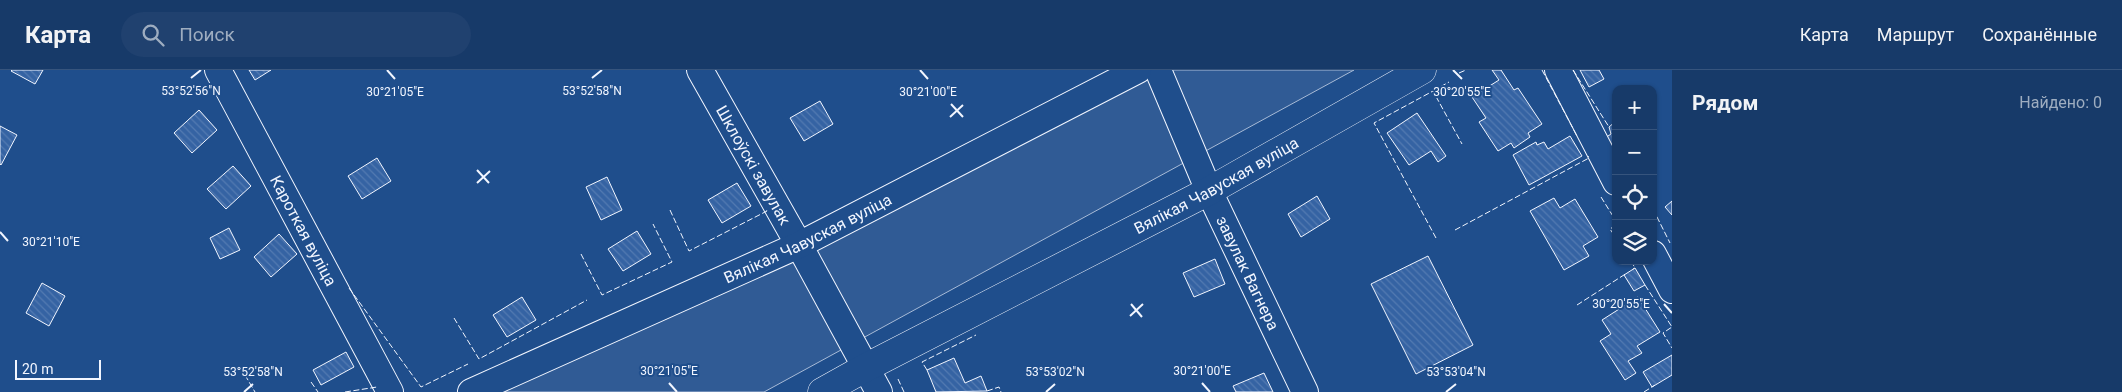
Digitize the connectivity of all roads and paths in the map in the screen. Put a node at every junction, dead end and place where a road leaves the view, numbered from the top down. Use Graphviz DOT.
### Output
graph roads {
  1 [pos="218,70"];
  2 [pos="700,70"];
  3 [pos="1138,70"];
  4 [pos="1158,70"];
  5 [pos="1422,70"];
  6 [pos="1558,70"];
  7 [pos="1612,175"];
  8 [pos="1209,191"];
  9 [pos="799,245"];
  10 [pos="1657,262"];
  11 [pos="1672,290"];
  12 [pos="865,368"];
  13 [pos="390,392"];
  14 [pos="471,392"];
  15 [pos="822,392"];
  16 [pos="878,392"];
  17 [pos="1305,392"];
  1 -- 13 [label="street, Кароткая вуліца"];
  2 -- 9 [label="street, Шклоўскі завулак"];
  3 -- 9 [label="street, Вялікая Чавуская вуліца"];
  4 -- 8 [label="street, завулак Вагнера"];
  5 -- 8 [label="main road, Вялікая Чавуская вуліца"];
  6 -- 7 [label="street"];
  8 -- 12 [label="main road, Вялікая Чавуская вуліца"];
  8 -- 17 [label="street, завулак Вагнера"];
  9 -- 12 [label="street, Шклоўскі завулак"];
  9 -- 14 [label="street, Вялікая Чавуская вуліца"];
  10 -- 11 [label="street"];
  12 -- 15 [label="main road, Вялікая Чавуская вуліца"];
  12 -- 16 [label="street, Шклоўскі завулак"];
}
